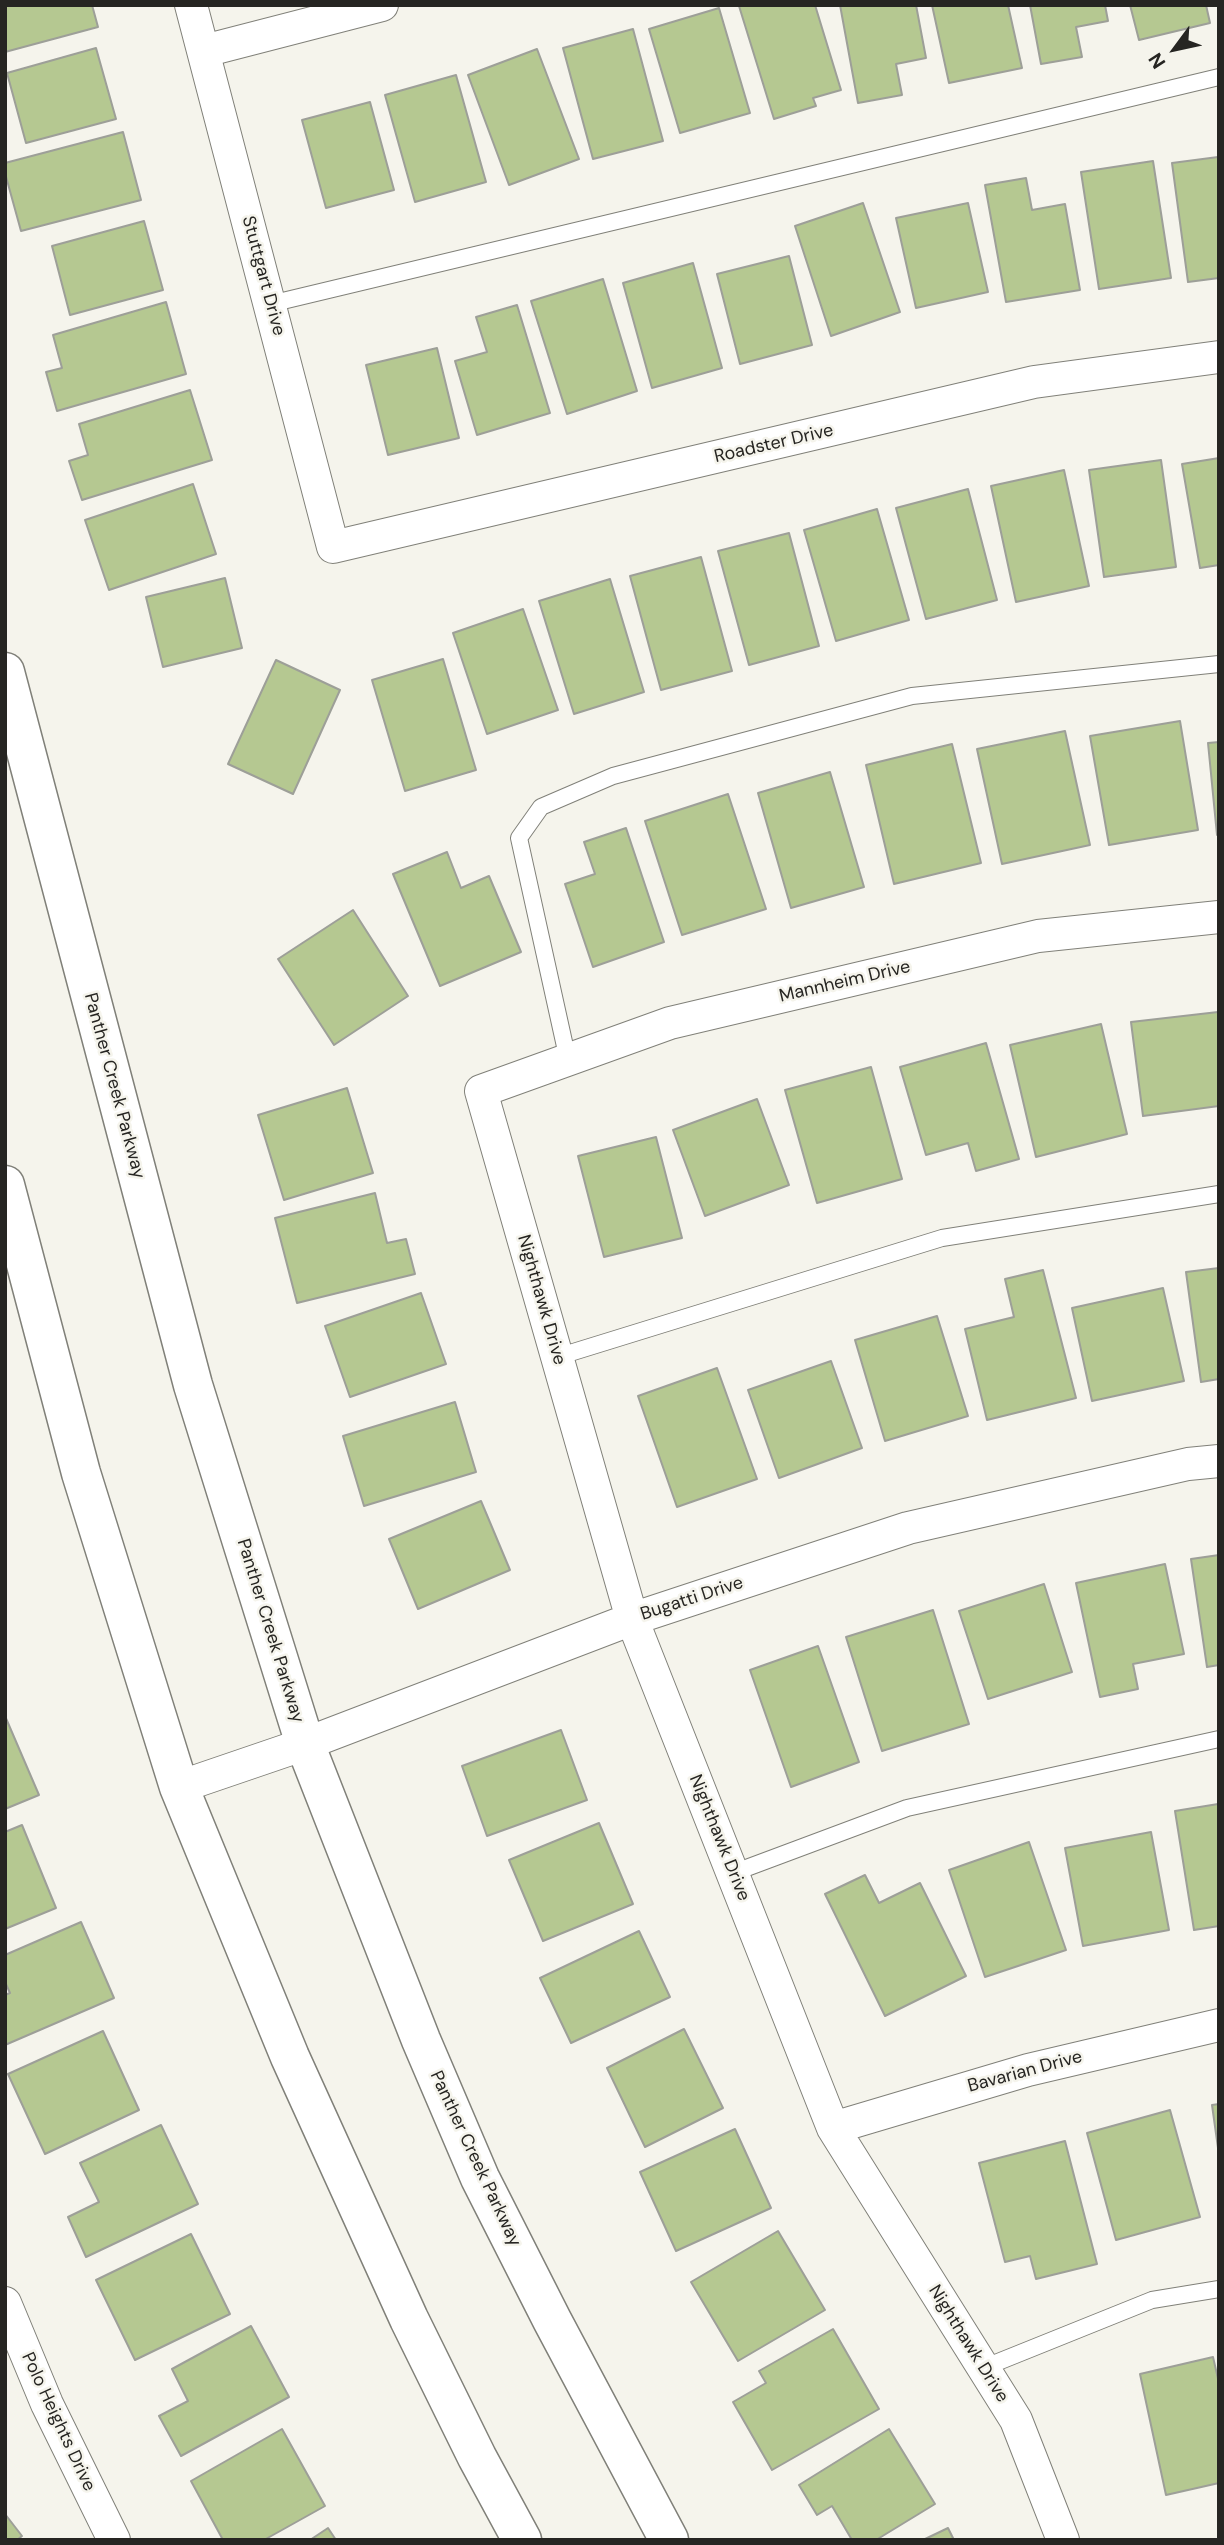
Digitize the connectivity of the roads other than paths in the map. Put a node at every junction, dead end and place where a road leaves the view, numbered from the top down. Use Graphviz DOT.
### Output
graph roads {
  1 [pos="191,5"];
  2 [pos="382,5"];
  3 [pos="204,51"];
  4 [pos="1219,77"];
  5 [pos="270,304"];
  6 [pos="1219,357"];
  7 [pos="333,547"];
  8 [pos="1219,664"];
  9 [pos="5,672"];
  10 [pos="1219,917"];
  11 [pos="569,1060"];
  12 [pos="481,1091"];
  13 [pos="5,1185"];
  14 [pos="1219,1195"];
  15 [pos="557,1357"];
  16 [pos="1219,1461"];
  17 [pos="632,1619"];
  18 [pos="1219,1740"];
  19 [pos="305,1744"];
  20 [pos="179,1787"];
  21 [pos="733,1874"];
  22 [pos="1219,2025"];
  23 [pos="833,2127"];
  24 [pos="1219,2289"];
  25 [pos="8,2319"];
  26 [pos="983,2368"];
  27 [pos="114,2540"];
  28 [pos="522,2540"];
  29 [pos="669,2540"];
  30 [pos="1063,2540"];
  1 -- 3 [label="street, Stuttgart Drive"];
  2 -- 3 [label="street"];
  3 -- 5 [label="street, Stuttgart Drive"];
  4 -- 5 [label="lane"];
  5 -- 7 [label="street, Stuttgart Drive"];
  6 -- 7 [label="street, Roadster Drive"];
  8 -- 11 [label="lane"];
  9 -- 19 [label="main road, Panther Creek Parkway"];
  10 -- 11 [label="street, Mannheim Drive"];
  11 -- 12 [label="street, Mannheim Drive"];
  12 -- 15 [label="street, Nighthawk Drive"];
  13 -- 20 [label="main road"];
  14 -- 15 [label="lane"];
  15 -- 17 [label="street, Nighthawk Drive"];
  16 -- 17 [label="street, Bugatti Drive"];
  17 -- 19 [label="street, Bugatti Drive"];
  17 -- 21 [label="street, Nighthawk Drive"];
  18 -- 21 [label="lane"];
  19 -- 20 [label="street, Bugatti Drive"];
  19 -- 29 [label="main road, Panther Creek Parkway"];
  20 -- 28 [label="main road"];
  21 -- 23 [label="street, Nighthawk Drive"];
  22 -- 23 [label="street, Bavarian Drive"];
  23 -- 26 [label="street, Nighthawk Drive"];
  24 -- 26 [label="lane"];
  25 -- 27 [label="street, Polo Heights Drive"];
  26 -- 30 [label="street, Nighthawk Drive"];
}
